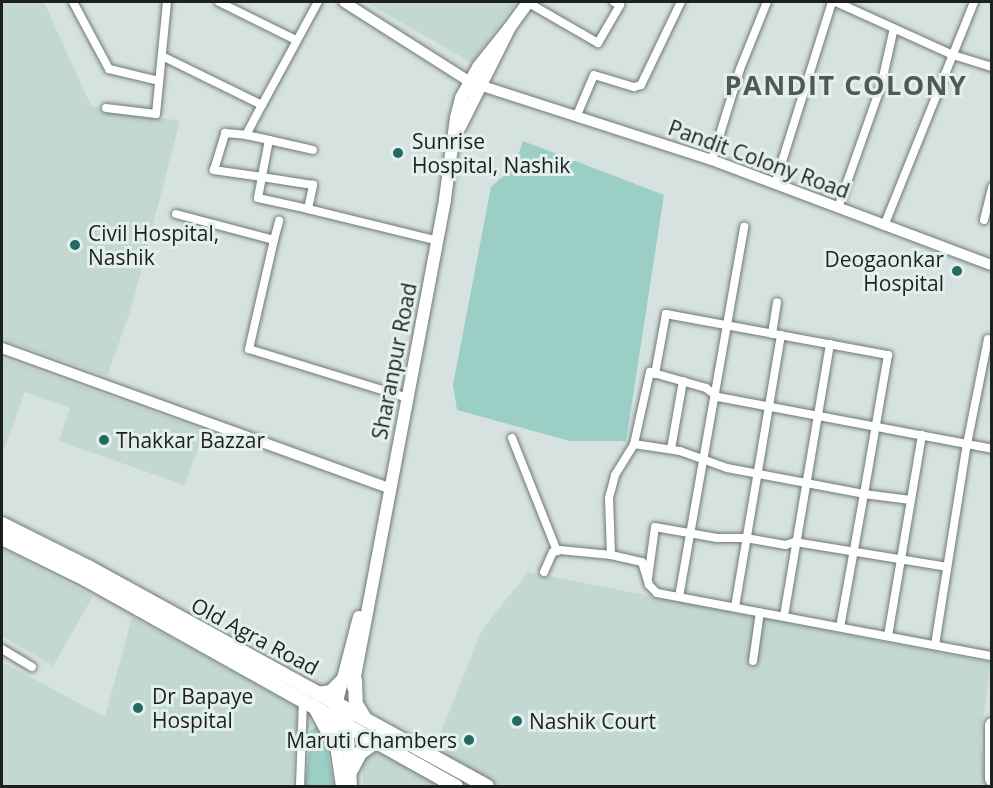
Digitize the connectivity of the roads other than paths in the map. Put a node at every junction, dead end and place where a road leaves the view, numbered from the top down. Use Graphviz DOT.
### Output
graph roads {
  1 [pos="73,2"];
  2 [pos="167,2"];
  3 [pos="219,2"];
  4 [pos="318,2"];
  5 [pos="344,2"];
  6 [pos="528,2"];
  7 [pos="614,2"];
  8 [pos="681,2"];
  9 [pos="767,2"];
  10 [pos="834,2"];
  11 [pos="974,2"];
  12 [pos="894,28"];
  13 [pos="296,40"];
  14 [pos="953,55"];
  15 [pos="162,56"];
  16 [pos="992,67"];
  17 [pos="477,80"];
  18 [pos="159,81"];
  19 [pos="262,105"];
  20 [pos="106,108"];
  21 [pos="577,115"];
  22 [pos="246,135"];
  23 [pos="269,140"];
  24 [pos="313,150"];
  25 [pos="712,160"];
  26 [pos="262,177"];
  27 [pos="775,184"];
  28 [pos="992,187"];
  29 [pos="838,208"];
  30 [pos="308,209"];
  31 [pos="176,214"];
  32 [pos="984,220"];
  33 [pos="279,221"];
  34 [pos="884,226"];
  35 [pos="744,227"];
  36 [pos="274,240"];
  37 [pos="438,241"];
  38 [pos="992,265"];
  39 [pos="777,302"];
  40 [pos="727,325"];
  41 [pos="777,334"];
  42 [pos="988,339"];
  43 [pos="830,344"];
  44 [pos="2,348"];
  45 [pos="655,374"];
  46 [pos="683,381"];
  47 [pos="712,393"];
  48 [pos="408,398"];
  49 [pos="768,406"];
  50 [pos="816,416"];
  51 [pos="875,427"];
  52 [pos="922,435"];
  53 [pos="512,438"];
  54 [pos="634,444"];
  55 [pos="967,444"];
  56 [pos="992,448"];
  57 [pos="671,449"];
  58 [pos="701,458"];
  59 [pos="756,474"];
  60 [pos="806,483"];
  61 [pos="389,488"];
  62 [pos="864,494"];
  63 [pos="910,500"];
  64 [pos="2,524"];
  65 [pos="689,531"];
  66 [pos="2,538"];
  67 [pos="746,538"];
  68 [pos="795,542"];
  69 [pos="556,551"];
  70 [pos="854,551"];
  71 [pos="611,555"];
  72 [pos="901,559"];
  73 [pos="947,567"];
  74 [pos="544,572"];
  75 [pos="647,581"];
  76 [pos="679,597"];
  77 [pos="735,607"];
  78 [pos="760,612"];
  79 [pos="784,616"];
  80 [pos="840,627"];
  81 [pos="888,636"];
  82 [pos="935,645"];
  83 [pos="2,650"];
  84 [pos="992,656"];
  85 [pos="753,661"];
  86 [pos="32,667"];
  87 [pos="349,679"];
  88 [pos="318,694"];
  89 [pos="310,705"];
  90 [pos="342,715"];
  91 [pos="992,725"];
  92 [pos="372,727"];
  93 [pos="375,742"];
  94 [pos="336,746"];
  95 [pos="992,779"];
  96 [pos="347,782"];
  97 [pos="441,783"];
  98 [pos="300,786"];
  99 [pos="456,786"];
  100 [pos="487,786"];
  1 -- 18 [label="street"];
  2 -- 15 [label="street"];
  3 -- 13 [label="street"];
  4 -- 13 [label="street"];
  5 -- 17 [label="street, Pandit Colony Road"];
  6 -- 7 [label="street"];
  6 -- 17 [label="main road, Sharanpur Road"];
  8 -- 21 [label="street"];
  9 -- 25 [label="street"];
  10 -- 12 [label="street"];
  10 -- 27 [label="street"];
  11 -- 14 [label="street"];
  12 -- 14 [label="street"];
  12 -- 29 [label="street"];
  13 -- 19 [label="street"];
  14 -- 16 [label="street"];
  14 -- 34 [label="street"];
  15 -- 18 [label="street"];
  15 -- 19 [label="street"];
  17 -- 21 [label="street, Pandit Colony Road"];
  17 -- 37 [label="main road, Sharanpur Road"];
  18 -- 20 [label="street"];
  19 -- 22 [label="street"];
  21 -- 25 [label="street, Pandit Colony Road"];
  22 -- 23 [label="street"];
  22 -- 26 [label="street"];
  23 -- 24 [label="street"];
  23 -- 26 [label="street"];
  25 -- 27 [label="street, Pandit Colony Road"];
  26 -- 30 [label="street"];
  26 -- 30 [label="street"];
  27 -- 29 [label="street, Pandit Colony Road"];
  28 -- 32 [label="street"];
  29 -- 34 [label="street, Pandit Colony Road"];
  30 -- 37 [label="street"];
  31 -- 36 [label="street"];
  33 -- 36 [label="street"];
  34 -- 38 [label="street, Pandit Colony Road"];
  35 -- 40 [label="street"];
  36 -- 48 [label="street"];
  37 -- 48 [label="main road, Sharanpur Road"];
  39 -- 41 [label="street"];
  40 -- 41 [label="street"];
  40 -- 45 [label="street"];
  40 -- 47 [label="street"];
  41 -- 43 [label="street"];
  41 -- 49 [label="street"];
  42 -- 55 [label="street"];
  43 -- 50 [label="street"];
  43 -- 51 [label="street"];
  44 -- 61 [label="street"];
  45 -- 46 [label="street"];
  45 -- 54 [label="street"];
  46 -- 47 [label="street"];
  46 -- 57 [label="street"];
  47 -- 49 [label="street"];
  47 -- 58 [label="street"];
  48 -- 61 [label="main road, Sharanpur Road"];
  49 -- 50 [label="street"];
  49 -- 59 [label="street"];
  50 -- 51 [label="street"];
  50 -- 60 [label="street"];
  51 -- 52 [label="street"];
  51 -- 62 [label="street"];
  52 -- 55 [label="street"];
  52 -- 63 [label="street"];
  53 -- 69 [label="street"];
  54 -- 57 [label="street"];
  54 -- 71 [label="street"];
  55 -- 56 [label="street"];
  55 -- 73 [label="street"];
  57 -- 58 [label="street"];
  58 -- 59 [label="street"];
  58 -- 65 [label="street"];
  59 -- 60 [label="street"];
  59 -- 67 [label="street"];
  60 -- 62 [label="street"];
  60 -- 68 [label="street"];
  61 -- 87 [label="main road, Sharanpur Road"];
  62 -- 63 [label="street"];
  62 -- 70 [label="street"];
  63 -- 72 [label="street"];
  64 -- 88 [label="main road, Old Agra Road"];
  65 -- 67 [label="street"];
  65 -- 75 [label="street"];
  65 -- 76 [label="street"];
  66 -- 89 [label="main road, Old Agra Road"];
  67 -- 68 [label="street"];
  67 -- 77 [label="street"];
  68 -- 70 [label="street"];
  68 -- 79 [label="street"];
  69 -- 71 [label="street"];
  69 -- 74 [label="street"];
  70 -- 72 [label="street"];
  70 -- 80 [label="street"];
  71 -- 75 [label="street"];
  72 -- 73 [label="street"];
  72 -- 81 [label="street"];
  73 -- 82 [label="street"];
  75 -- 76 [label="street"];
  76 -- 77 [label="street"];
  77 -- 78 [label="street"];
  78 -- 79 [label="street"];
  78 -- 85 [label="street"];
  79 -- 80 [label="street"];
  80 -- 81 [label="street"];
  81 -- 82 [label="street"];
  82 -- 84 [label="street"];
  83 -- 86 [label="street"];
  87 -- 88 [label="main road"];
  87 -- 90 [label="main road, Sharanpur Road"];
  87 -- 92 [label="main road"];
  88 -- 90 [label="main road, Old Agra Road"];
  89 -- 90 [label="main road, Old Agra Road"];
  89 -- 94 [label="main road"];
  89 -- 98 [label="street"];
  90 -- 92 [label="main road, Old Agra Road"];
  90 -- 93 [label="main road, Old Agra Road"];
  90 -- 94 [label="main road"];
  90 -- 96 [label="main road"];
  91 -- 95 [label="main road"];
  92 -- 100 [label="main road, Old Agra Road"];
  93 -- 96 [label="main road"];
  93 -- 97 [label="main road, Old Agra Road"];
  94 -- 96 [label="main road"];
  97 -- 99 [label="main road, Old Agra Road"];
}
